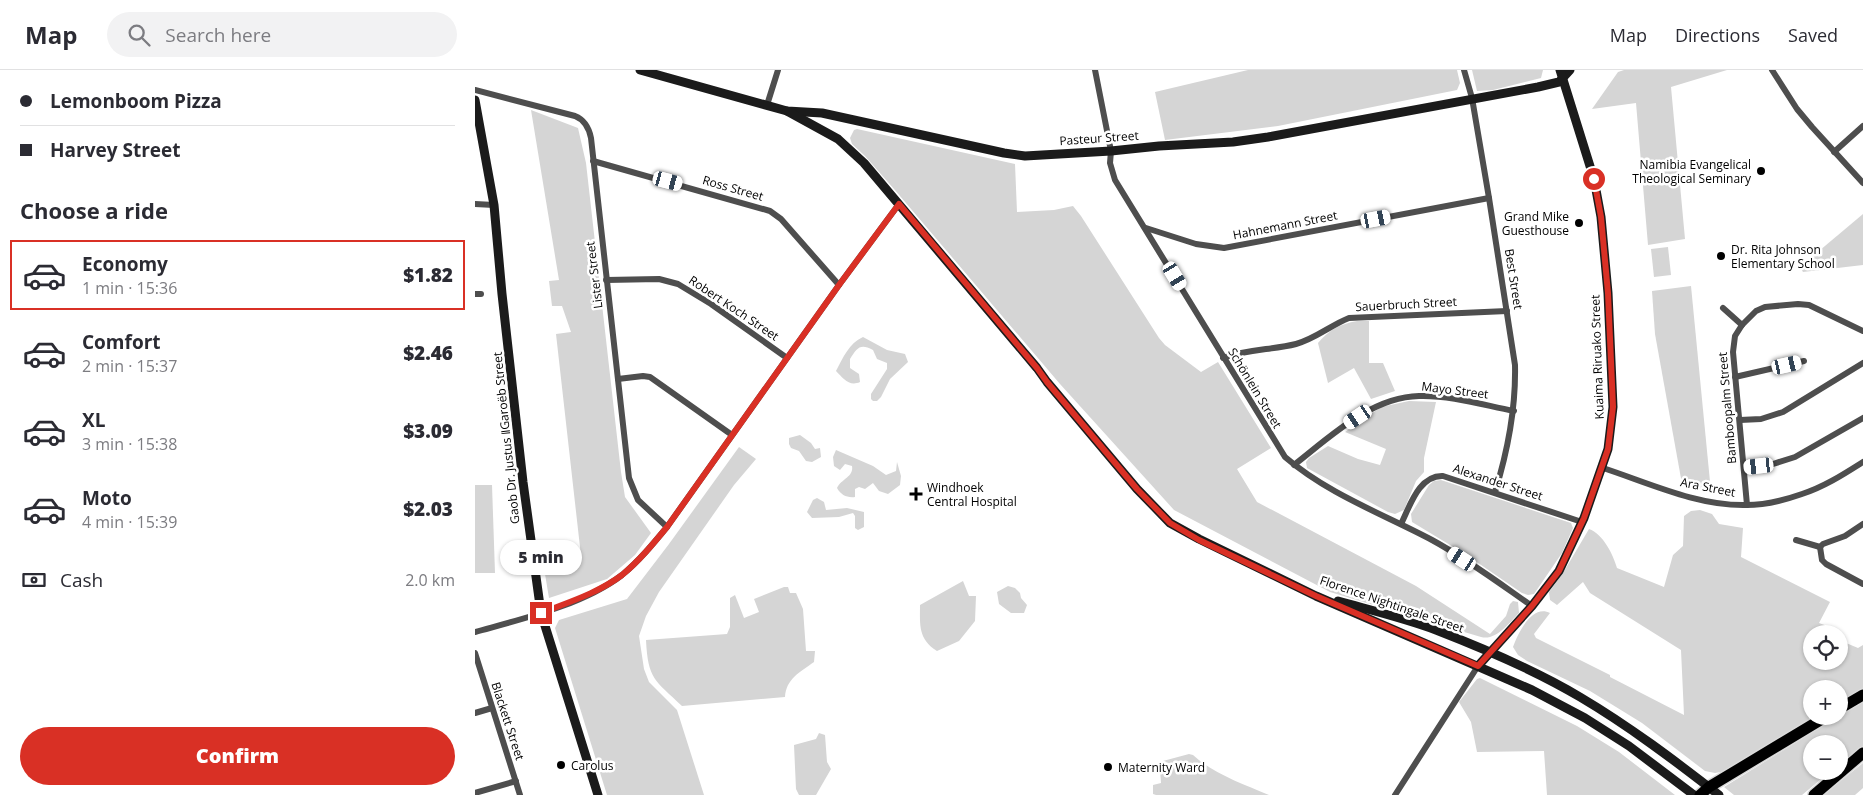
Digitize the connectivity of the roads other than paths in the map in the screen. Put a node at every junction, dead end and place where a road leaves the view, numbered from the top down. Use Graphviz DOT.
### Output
graph roads {
  1 [pos="778,70"];
  2 [pos="1095,70"];
  3 [pos="1464,70"];
  4 [pos="1570,70"];
  5 [pos="1772,70"];
  6 [pos="645,71"];
  7 [pos="1561,74"];
  8 [pos="475,90"];
  9 [pos="1471,98"];
  10 [pos="475,100"];
  11 [pos="767,105"];
  12 [pos="787,111"];
  13 [pos="831,115"];
  14 [pos="1863,126"];
  15 [pos="824,130"];
  16 [pos="1111,151"];
  17 [pos="1834,152"];
  18 [pos="593,161"];
  19 [pos="1863,183"];
  20 [pos="1489,198"];
  21 [pos="475,204"];
  22 [pos="494,204"];
  23 [pos="899,204"];
  24 [pos="1145,228"];
  25 [pos="606,280"];
  26 [pos="839,285"];
  27 [pos="1723,308"];
  28 [pos="1507,311"];
  29 [pos="1742,325"];
  30 [pos="1863,331"];
  31 [pos="787,358"];
  32 [pos="1223,358"];
  33 [pos="1804,361"];
  34 [pos="1863,363"];
  35 [pos="1037,368"];
  36 [pos="1735,377"];
  37 [pos="618,379"];
  38 [pos="1514,411"];
  39 [pos="1863,418"];
  40 [pos="1740,420"];
  41 [pos="732,435"];
  42 [pos="1863,462"];
  43 [pos="1294,465"];
  44 [pos="1744,467"];
  45 [pos="1603,468"];
  46 [pos="1495,492"];
  47 [pos="1747,505"];
  48 [pos="1582,522"];
  49 [pos="1401,524"];
  50 [pos="1863,524"];
  51 [pos="667,527"];
  52 [pos="1795,540"];
  53 [pos="1821,547"];
  54 [pos="1863,584"];
  55 [pos="1532,606"];
  56 [pos="541,613"];
  57 [pos="475,632"];
  58 [pos="1490,652"];
  59 [pos="475,653"];
  60 [pos="1478,666"];
  61 [pos="1863,695"];
  62 [pos="1848,704"];
  63 [pos="493,708"];
  64 [pos="475,713"];
  65 [pos="1813,725"];
  66 [pos="1863,753"];
  67 [pos="516,781"];
  68 [pos="475,793"];
  69 [pos="1711,793"];
  70 [pos="520,795"];
  71 [pos="598,795"];
  72 [pos="1395,795"];
  73 [pos="1694,795"];
  74 [pos="1814,795"];
  1 -- 11 [label="street"];
  2 -- 16 [label="street, Schönlein Street"];
  3 -- 9 [label="street, Best Street"];
  4 -- 7 [label="main road"];
  5 -- 17 [label="street"];
  6 -- 11 [label="main road, Pasteur Street"];
  7 -- 9 [label="main road, Pasteur Street"];
  7 -- 45 [label="main road, Kuaima Riruako Street"];
  8 -- 18 [label="street, Lister Street"];
  9 -- 16 [label="main road, Pasteur Street"];
  9 -- 20 [label="street, Best Street"];
  10 -- 22 [label="main road, Gaob Dr. Justus ǁGaroëb Street"];
  11 -- 12 [label="main road, Pasteur Street"];
  12 -- 13 [label="main road, Pasteur Street"];
  12 -- 15 [label="main road, Florence Nightingale Street"];
  13 -- 15 [label="main road"];
  13 -- 16 [label="main road, Pasteur Street"];
  14 -- 17 [label="street"];
  15 -- 23 [label="main road, Florence Nightingale Street"];
  16 -- 24 [label="street, Schönlein Street"];
  17 -- 19 [label="street"];
  18 -- 25 [label="street, Lister Street"];
  18 -- 26 [label="street, Ross Street"];
  20 -- 24 [label="street, Hahnemann Street"];
  20 -- 28 [label="street, Best Street"];
  21 -- 22 [label="street"];
  22 -- 56 [label="main road, Gaob Dr. Justus ǁGaroëb Street"];
  23 -- 26 [label="street"];
  23 -- 35 [label="main road, Florence Nightingale Street"];
  24 -- 32 [label="street, Schönlein Street"];
  25 -- 31 [label="street, Robert Koch Street"];
  25 -- 37 [label="street, Lister Street"];
  26 -- 31 [label="street"];
  27 -- 29 [label="street"];
  28 -- 32 [label="street, Sauerbruch Street"];
  28 -- 38 [label="street, Best Street"];
  29 -- 30 [label="street, Bamboopalm Street"];
  29 -- 36 [label="street, Bamboopalm Street"];
  31 -- 41 [label="street"];
  32 -- 43 [label="street, Schönlein Street"];
  33 -- 36 [label="street"];
  34 -- 40 [label="street"];
  35 -- 58 [label="main road, Florence Nightingale Street"];
  35 -- 60 [label="main road, Florence Nightingale Street"];
  36 -- 40 [label="street, Bamboopalm Street"];
  37 -- 41 [label="street"];
  37 -- 51 [label="street, Lister Street"];
  38 -- 43 [label="street, Mayo Street"];
  38 -- 46 [label="street, Best Street"];
  39 -- 44 [label="street"];
  40 -- 44 [label="street, Bamboopalm Street"];
  41 -- 51 [label="street"];
  42 -- 47 [label="street, Ara Street"];
  43 -- 49 [label="street, Schönlein Street"];
  44 -- 47 [label="street, Bamboopalm Street"];
  45 -- 47 [label="street, Ara Street"];
  45 -- 48 [label="main road, Kuaima Riruako Street"];
  46 -- 48 [label="street, Alexander Street"];
  46 -- 49 [label="street, Alexander Street"];
  48 -- 55 [label="main road, Kuaima Riruako Street"];
  49 -- 55 [label="street, Schönlein Street"];
  50 -- 53 [label="street"];
  51 -- 56 [label="street"];
  52 -- 53 [label="street"];
  53 -- 54 [label="street"];
  55 -- 58 [label="main road, Kuaima Riruako Street"];
  56 -- 57 [label="street"];
  56 -- 71 [label="main road, Gaob Dr. Justus ǁGaroëb Street"];
  58 -- 60 [label="main road, Kuaima Riruako Street"];
  58 -- 69 [label="main road, Florence Nightingale Street"];
  59 -- 63 [label="street, Blackett Street"];
  60 -- 72 [label="street, Kuaima Riruako Street"];
  60 -- 73 [label="main road, Florence Nightingale Street"];
  61 -- 62 [label="highway"];
  63 -- 64 [label="street"];
  63 -- 67 [label="street, Blackett Street"];
  65 -- 69 [label="highway"];
  66 -- 74 [label="highway"];
  67 -- 68 [label="street"];
  67 -- 70 [label="street, Blackett Street"];
}
